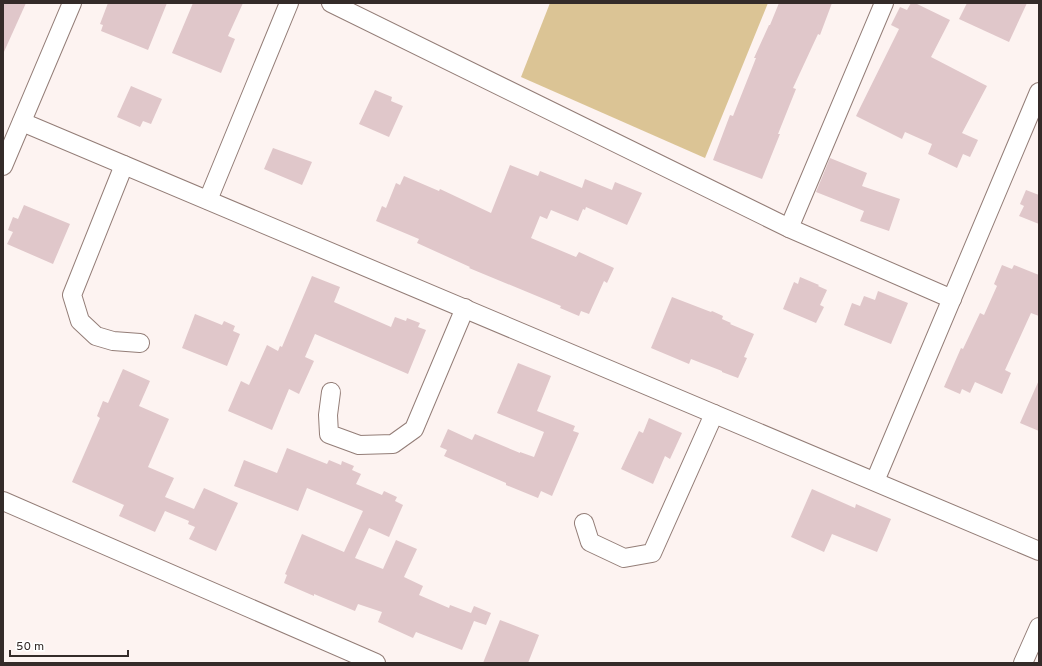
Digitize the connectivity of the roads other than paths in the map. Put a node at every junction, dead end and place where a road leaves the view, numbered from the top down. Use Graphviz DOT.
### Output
graph roads {
  1 [pos="72,3"];
  2 [pos="289,3"];
  3 [pos="331,3"];
  4 [pos="884,3"];
  5 [pos="1039,92"];
  6 [pos="22,122"];
  7 [pos="124,165"];
  8 [pos="3,166"];
  9 [pos="208,200"];
  10 [pos="789,228"];
  11 [pos="952,299"];
  12 [pos="465,308"];
  13 [pos="140,343"];
  14 [pos="331,392"];
  15 [pos="714,414"];
  16 [pos="875,482"];
  17 [pos="3,501"];
  18 [pos="584,524"];
  19 [pos="1039,551"];
  20 [pos="1039,627"];
  21 [pos="376,663"];
  22 [pos="1023,663"];
  1 -- 6 [label="street"];
  2 -- 9 [label="street"];
  3 -- 10 [label="street"];
  4 -- 10 [label="street"];
  5 -- 11 [label="street"];
  6 -- 7 [label="street"];
  6 -- 8 [label="street"];
  7 -- 9 [label="street"];
  7 -- 13 [label="street"];
  9 -- 12 [label="street"];
  10 -- 11 [label="street"];
  11 -- 16 [label="street"];
  12 -- 14 [label="street"];
  12 -- 15 [label="street"];
  15 -- 16 [label="street"];
  15 -- 18 [label="street"];
  16 -- 19 [label="street"];
  17 -- 21 [label="street"];
  20 -- 22 [label="street"];
}
